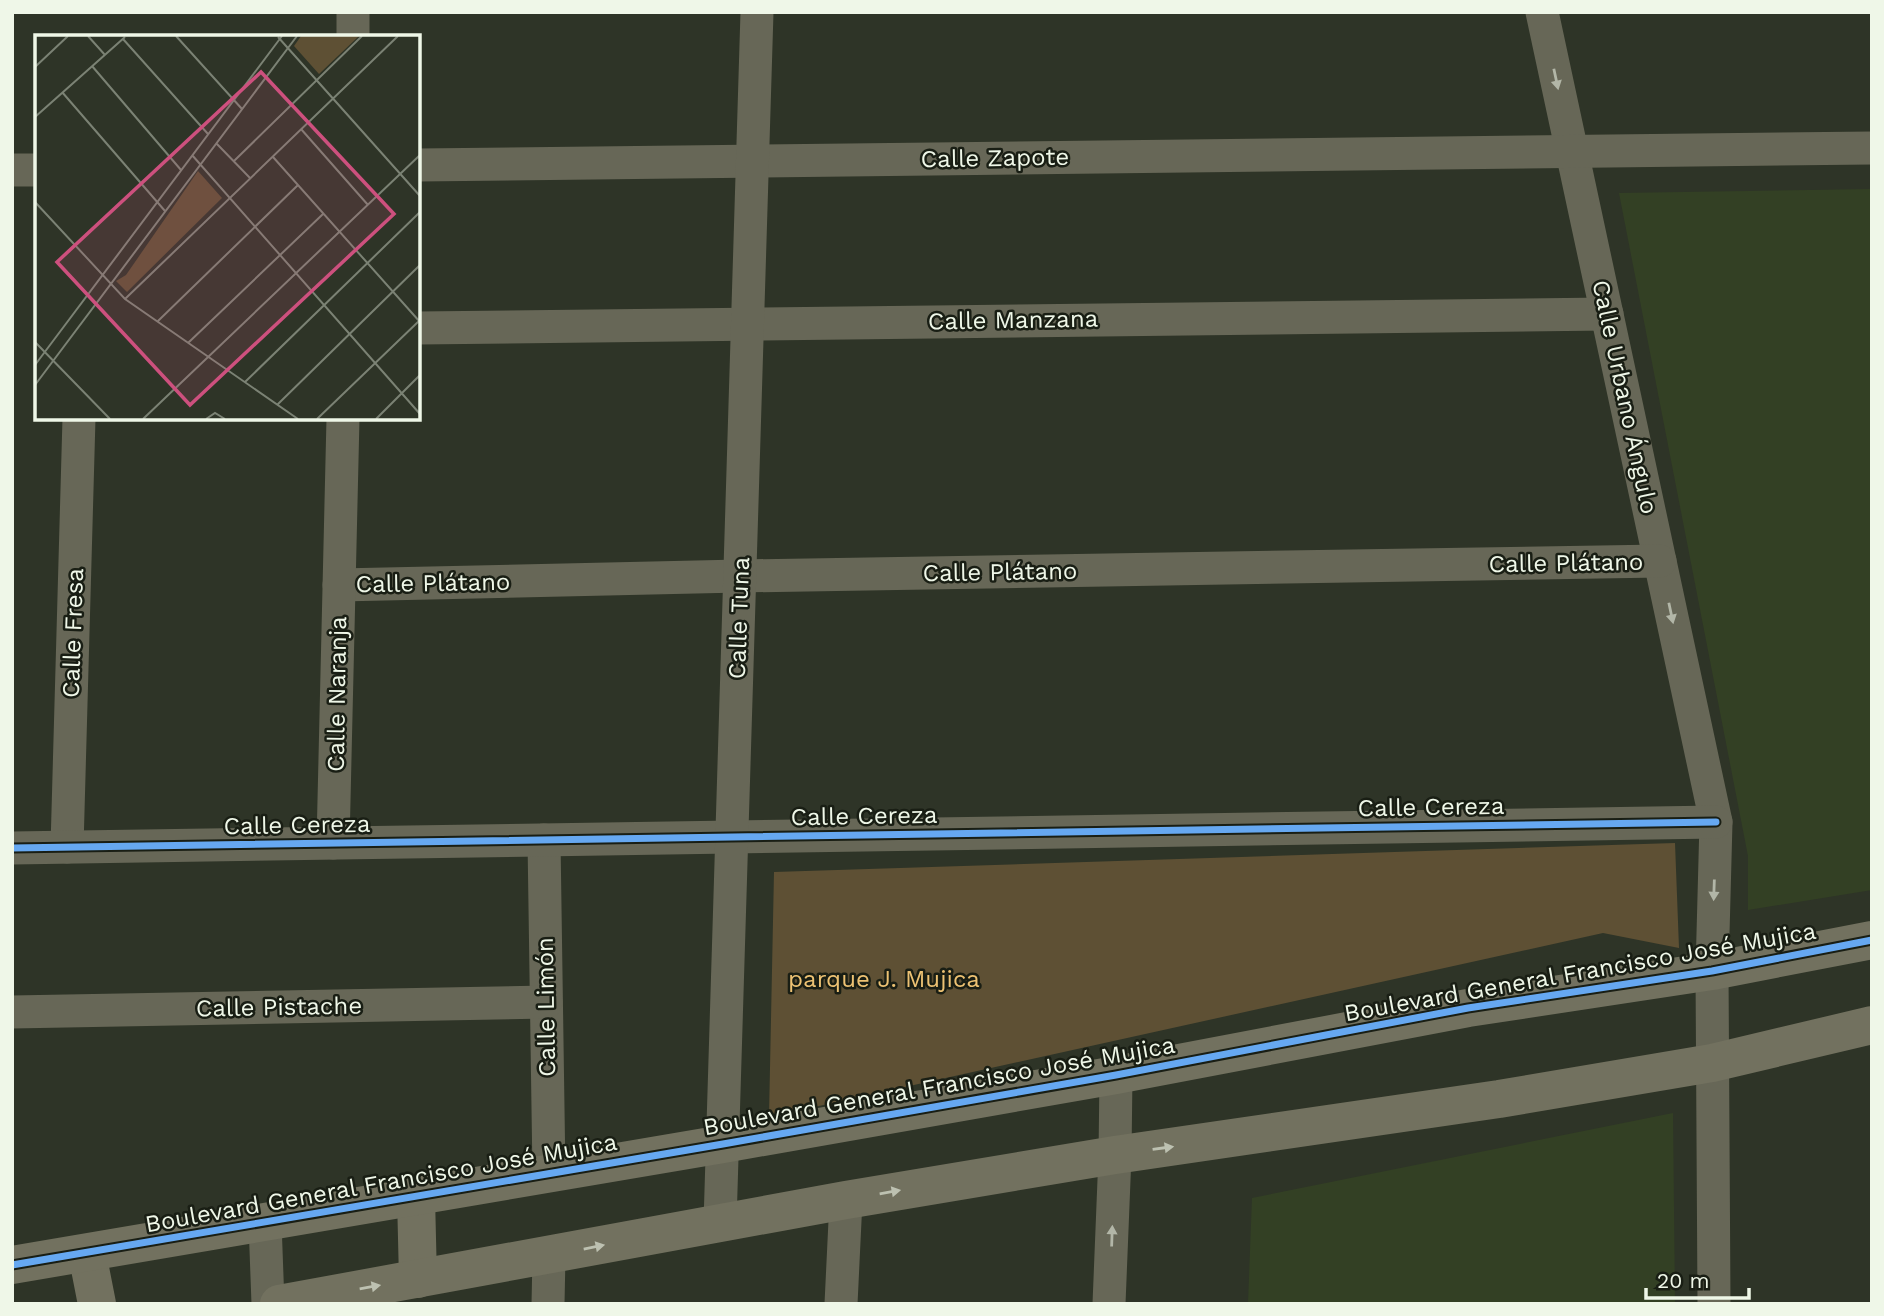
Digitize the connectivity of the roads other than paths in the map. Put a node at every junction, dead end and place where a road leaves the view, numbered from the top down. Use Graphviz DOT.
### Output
graph roads {
  1 [pos="353,12"];
  2 [pos="757,12"];
  3 [pos="1542,12"];
  4 [pos="353,35"];
  5 [pos="1872,148"];
  6 [pos="1572,153"];
  7 [pos="752,161"];
  8 [pos="420,165"];
  9 [pos="12,170"];
  10 [pos="35,170"];
  11 [pos="1607,314"];
  12 [pos="748,323"];
  13 [pos="420,328"];
  14 [pos="79,420"];
  15 [pos="343,420"];
  16 [pos="1660,561"];
  17 [pos="740,576"];
  18 [pos="339,585"];
  19 [pos="1716,822"];
  20 [pos="732,837"];
  21 [pos="544,840"];
  22 [pos="333,843"];
  23 [pos="66,847"];
  24 [pos="12,848"];
  25 [pos="1872,940"];
  26 [pos="1712,971"];
  27 [pos="546,1002"];
  28 [pos="12,1012"];
  29 [pos="1872,1025"];
  30 [pos="1712,1063"];
  31 [pos="1116,1075"];
  32 [pos="723,1144"];
  33 [pos="1115,1154"];
  34 [pos="549,1175"];
  35 [pos="416,1197"];
  36 [pos="846,1200"];
  37 [pos="265,1222"];
  38 [pos="720,1223"];
  39 [pos="88,1252"];
  40 [pos="549,1256"];
  41 [pos="12,1265"];
  42 [pos="418,1279"];
  43 [pos="97,1304"];
  44 [pos="268,1304"];
  45 [pos="279,1304"];
  46 [pos="548,1304"];
  47 [pos="841,1304"];
  48 [pos="1109,1304"];
  49 [pos="1714,1304"];
  1 -- 4 [label="street"];
  2 -- 7 [label="street, Calle Tuna"];
  3 -- 6 [label="street, Calle Urbano Ángulo, one-way"];
  5 -- 6 [label="street, Calle Zapote"];
  6 -- 7 [label="street, Calle Zapote"];
  6 -- 11 [label="street, Calle Urbano Ángulo"];
  7 -- 8 [label="street, Calle Zapote"];
  7 -- 12 [label="street, Calle Tuna"];
  9 -- 10 [label="street"];
  11 -- 12 [label="street, Calle Manzana"];
  11 -- 16 [label="street, Calle Urbano Ángulo"];
  12 -- 13 [label="street, Calle Manzana"];
  12 -- 17 [label="street, Calle Tuna"];
  14 -- 23 [label="street, Calle Fresa"];
  15 -- 18 [label="street, Calle Naranja"];
  16 -- 17 [label="street, Calle Plátano"];
  16 -- 19 [label="street, Calle Urbano Ángulo, one-way"];
  17 -- 18 [label="street, Calle Plátano"];
  17 -- 20 [label="street, Calle Tuna"];
  18 -- 22 [label="street, Calle Naranja"];
  19 -- 20 [label="street, Calle Cereza"];
  19 -- 26 [label="street, Calle Urbano Ángulo, one-way"];
  20 -- 21 [label="street, Calle Cereza"];
  20 -- 32 [label="street, Calle Tuna"];
  21 -- 22 [label="street, Calle Cereza"];
  21 -- 27 [label="street, Calle Limón"];
  22 -- 23 [label="street, Calle Cereza"];
  23 -- 24 [label="street, Calle Cereza"];
  25 -- 26 [label="street, Boulevard General Francisco José Mujica"];
  26 -- 30 [label="street, Calle Urbano Ángulo"];
  26 -- 31 [label="street, Boulevard General Francisco José Mujica"];
  27 -- 28 [label="street, Calle Pistache"];
  27 -- 34 [label="street, Calle Limón"];
  29 -- 30 [label="street"];
  33 -- 30 [label="street, one-way"];
  30 -- 49 [label="street, Calle Urbano Ángulo"];
  31 -- 32 [label="street, Boulevard General Francisco José Mujica"];
  31 -- 33 [label="street"];
  32 -- 34 [label="street, Boulevard General Francisco José Mujica"];
  32 -- 38 [label="street, Calle Tuna"];
  36 -- 33 [label="street, one-way"];
  48 -- 33 [label="street, one-way"];
  34 -- 35 [label="street, Boulevard General Francisco José Mujica"];
  35 -- 37 [label="street, Boulevard General Francisco José Mujica"];
  35 -- 42 [label="street"];
  36 -- 38 [label="street"];
  36 -- 47 [label="street"];
  37 -- 39 [label="street, Boulevard General Francisco José Mujica"];
  37 -- 44 [label="street"];
  40 -- 38 [label="street, one-way"];
  39 -- 41 [label="street, Boulevard General Francisco José Mujica"];
  39 -- 43 [label="street"];
  40 -- 42 [label="street"];
  40 -- 46 [label="street"];
  45 -- 42 [label="street, one-way"];
}
